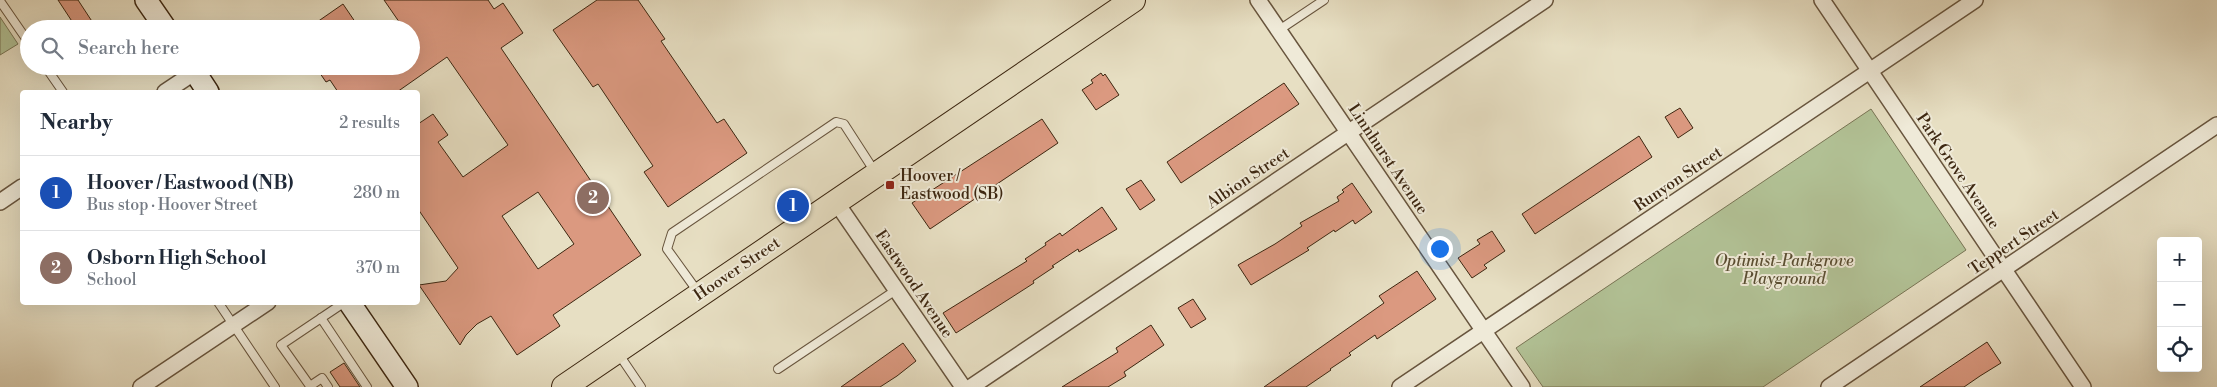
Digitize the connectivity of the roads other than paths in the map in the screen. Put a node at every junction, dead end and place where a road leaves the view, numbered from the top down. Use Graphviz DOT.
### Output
graph roads {
  1 [pos="0,0"];
  2 [pos="146,0"];
  3 [pos="1133,0"];
  4 [pos="1258,0"];
  5 [pos="1324,0"];
  6 [pos="1545,0"];
  7 [pos="1822,0"];
  8 [pos="1975,0"];
  9 [pos="160,20"];
  10 [pos="20,30"];
  11 [pos="1278,30"];
  12 [pos="1870,71"];
  13 [pos="51,75"];
  14 [pos="186,75"];
  15 [pos="197,75"];
  16 [pos="61,90"];
  17 [pos="167,90"];
  18 [pos="207,90"];
  19 [pos="2217,126"];
  20 [pos="1348,132"];
  21 [pos="876,174"];
  22 [pos="20,188"];
  23 [pos="0,202"];
  24 [pos="836,202"];
  25 [pos="2004,270"];
  26 [pos="896,290"];
  27 [pos="700,294"];
  28 [pos="220,305"];
  29 [pos="264,305"];
  30 [pos="340,305"];
  31 [pos="351,305"];
  32 [pos="321,318"];
  33 [pos="234,325"];
  34 [pos="1484,331"];
  35 [pos="617,351"];
  36 [pos="778,369"];
  37 [pos="334,379"];
  38 [pos="327,386"];
  39 [pos="141,387"];
  40 [pos="276,387"];
  41 [pos="367,387"];
  42 [pos="406,387"];
  43 [pos="564,387"];
  44 [pos="641,387"];
  45 [pos="963,387"];
  46 [pos="971,387"];
  47 [pos="1400,387"];
  48 [pos="1522,387"];
  49 [pos="1830,387"];
  50 [pos="2083,387"];
  1 -- 10 [label="lane"];
  2 -- 9 [label="street"];
  3 -- 21 [label="main road, Hoover Street"];
  4 -- 11 [label="street, Linnhurst Avenue"];
  5 -- 11 [label="lane"];
  6 -- 20 [label="street, Albion Street"];
  7 -- 12 [label="street, Park Grove Avenue"];
  8 -- 12 [label="street, Runyon Street"];
  11 -- 20 [label="street, Linnhurst Avenue"];
  12 -- 25 [label="street, Park Grove Avenue"];
  12 -- 34 [label="street, Runyon Street"];
  13 -- 16 [label="lane"];
  14 -- 17 [label="street"];
  15 -- 18 [label="street"];
  19 -- 25 [label="street, Teppert Street"];
  20 -- 34 [label="street, Linnhurst Avenue"];
  20 -- 46 [label="street, Albion Street"];
  21 -- 24 [label="main road, Hoover Street"];
  21 -- 27 [label="lane"];
  22 -- 23 [label="street"];
  24 -- 26 [label="street, Eastwood Avenue"];
  24 -- 27 [label="main road, Hoover Street"];
  25 -- 49 [label="street, Teppert Street"];
  25 -- 50 [label="street, Park Grove Avenue"];
  26 -- 36 [label="lane"];
  26 -- 45 [label="street, Eastwood Avenue"];
  27 -- 35 [label="main road, Hoover Street"];
  28 -- 33 [label="lane"];
  29 -- 33 [label="street"];
  30 -- 32 [label="lane"];
  31 -- 42 [label="street"];
  32 -- 38 [label="lane"];
  32 -- 41 [label="lane"];
  33 -- 39 [label="street"];
  33 -- 40 [label="lane"];
  34 -- 47 [label="street, Runyon Street"];
  34 -- 48 [label="street, Linnhurst Avenue"];
  35 -- 43 [label="main road, Hoover Street"];
  35 -- 44 [label="lane"];
  37 -- 38 [label="lane"];
}
